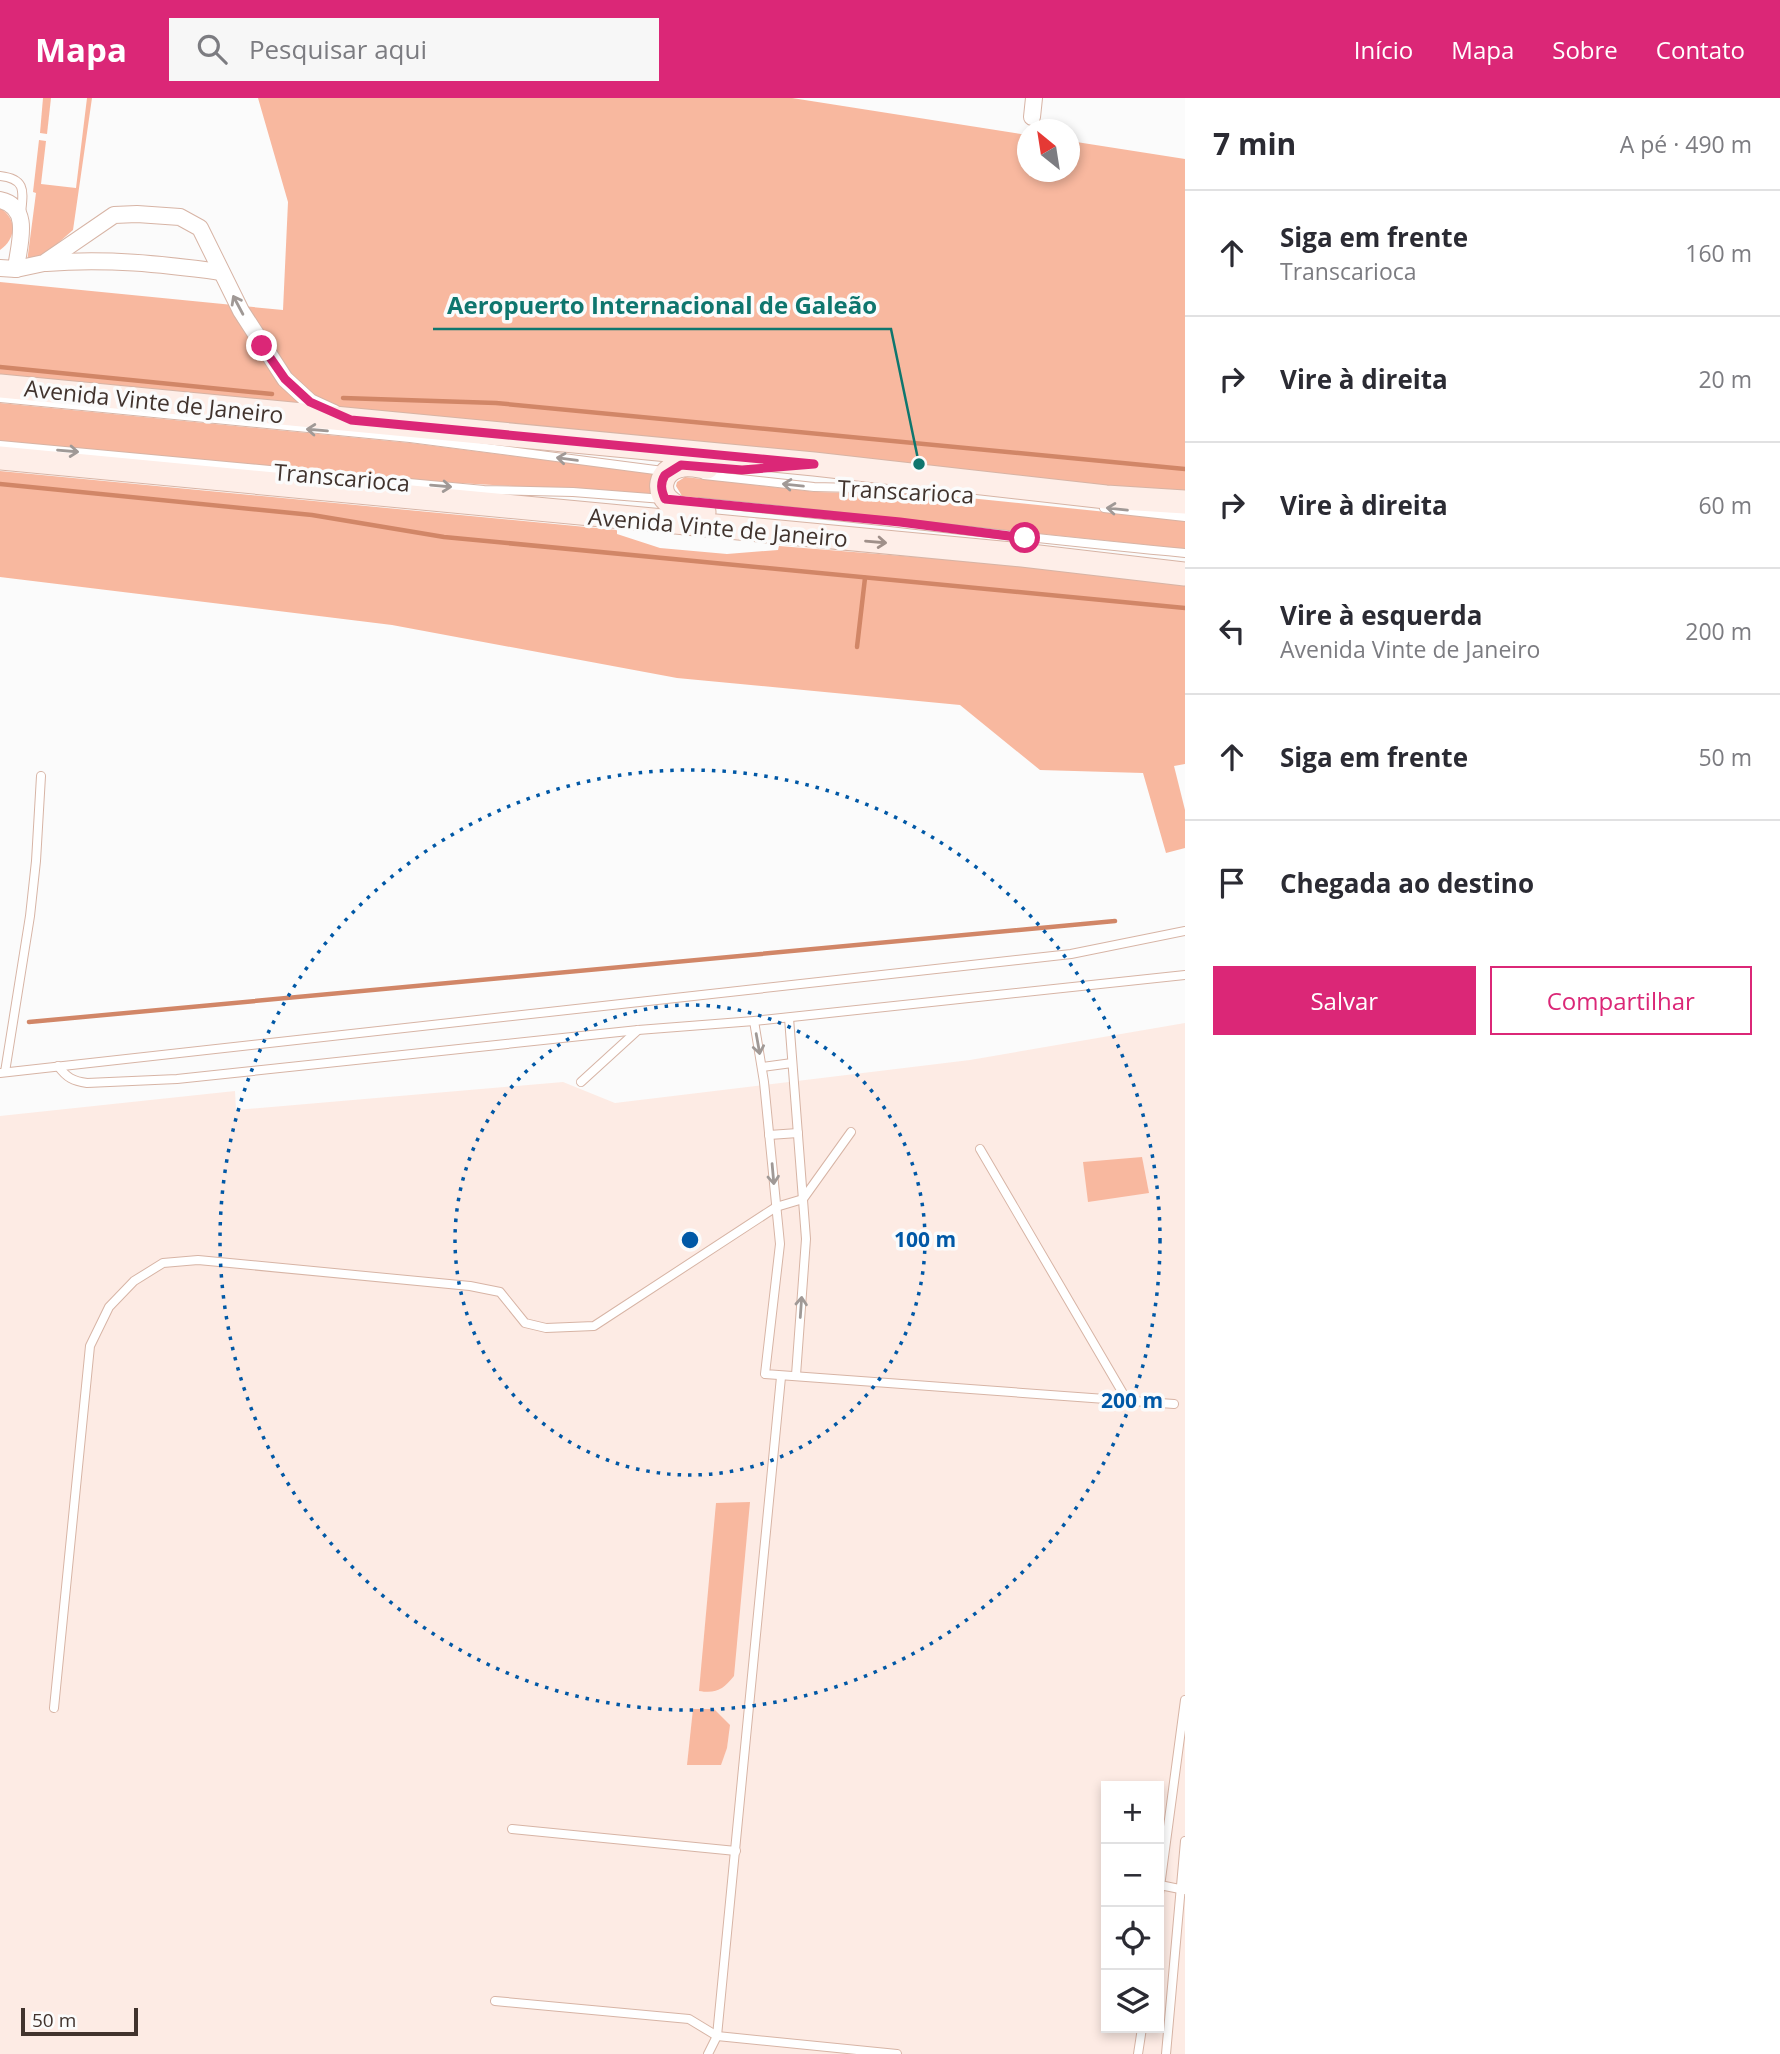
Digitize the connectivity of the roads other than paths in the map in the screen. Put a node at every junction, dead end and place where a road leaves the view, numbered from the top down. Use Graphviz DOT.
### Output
graph roads {
  1 [pos="1034,98"];
  2 [pos="1032,117"];
  3 [pos="0,176"];
  4 [pos="0,200"];
  5 [pos="21,220"];
  6 [pos="44,263"];
  7 [pos="8,269"];
  8 [pos="221,272"];
  9 [pos="0,386"];
  10 [pos="0,398"];
  11 [pos="351,420"];
  12 [pos="0,445"];
  13 [pos="0,458"];
  14 [pos="814,464"];
  15 [pos="668,472"];
  16 [pos="952,491"];
  17 [pos="665,499"];
  18 [pos="1185,502"];
  19 [pos="1098,507"];
  20 [pos="1185,517"];
  21 [pos="808,536"];
  22 [pos="1185,553"];
  23 [pos="1022,555"];
  24 [pos="1185,561"];
  25 [pos="1185,574"];
  26 [pos="41,776"];
  27 [pos="1185,931"];
  28 [pos="1185,975"];
  29 [pos="789,1017"];
  30 [pos="754,1021"];
  31 [pos="638,1030"];
  32 [pos="792,1063"];
  33 [pos="58,1066"];
  34 [pos="762,1067"];
  35 [pos="3,1073"];
  36 [pos="581,1083"];
  37 [pos="850,1132"];
  38 [pos="798,1133"];
  39 [pos="769,1135"];
  40 [pos="980,1149"];
  41 [pos="803,1199"];
  42 [pos="776,1207"];
  43 [pos="796,1376"];
  44 [pos="781,1377"];
  45 [pos="1128,1402"];
  46 [pos="1174,1404"];
  47 [pos="1185,1700"];
  48 [pos="54,1708"];
  49 [pos="512,1829"];
  50 [pos="1185,1841"];
  51 [pos="736,1851"];
  52 [pos="1164,1853"];
  53 [pos="1182,1889"];
  54 [pos="1164,1890"];
  55 [pos="495,2001"];
  56 [pos="1141,2033"];
  57 [pos="717,2036"];
  58 [pos="708,2054"];
  59 [pos="897,2054"];
  60 [pos="1138,2054"];
  61 [pos="1166,2054"];
  1 -- 2 [label="street"];
  3 -- 5 [label="lane"];
  4 -- 5 [label="street"];
  5 -- 7 [label="street"];
  6 -- 7 [label="street"];
  6 -- 8 [label="street"];
  6 -- 8 [label="street"];
  11 -- 8 [label="street, one-way"];
  9 -- 11 [label="street, Avenida Vinte de Janeiro"];
  15 -- 10 [label="lane, Transcarioca, one-way"];
  11 -- 14 [label="street, Avenida Vinte de Janeiro"];
  12 -- 17 [label="lane, Transcarioca, one-way"];
  13 -- 21 [label="street, Avenida Vinte de Janeiro"];
  14 -- 15 [label="street"];
  14 -- 18 [label="street, Avenida Vinte de Janeiro"];
  16 -- 15 [label="lane, Transcarioca, one-way"];
  15 -- 17 [label="street"];
  17 -- 21 [label="street"];
  17 -- 22 [label="lane, Transcarioca"];
  20 -- 19 [label="lane, one-way"];
  21 -- 23 [label="street, Avenida Vinte de Janeiro, one-way"];
  23 -- 24 [label="street"];
  23 -- 25 [label="street, Avenida Vinte de Janeiro"];
  26 -- 35 [label="lane"];
  27 -- 33 [label="lane"];
  28 -- 29 [label="lane"];
  29 -- 30 [label="lane"];
  29 -- 32 [label="lane"];
  30 -- 31 [label="lane"];
  30 -- 34 [label="lane, one-way"];
  31 -- 33 [label="lane"];
  31 -- 36 [label="lane"];
  32 -- 34 [label="lane"];
  32 -- 38 [label="lane"];
  33 -- 35 [label="lane"];
  34 -- 39 [label="lane"];
  37 -- 41 [label="lane"];
  38 -- 39 [label="lane"];
  38 -- 41 [label="lane"];
  39 -- 42 [label="lane, one-way"];
  40 -- 45 [label="lane"];
  41 -- 42 [label="lane"];
  43 -- 41 [label="lane, one-way"];
  42 -- 44 [label="lane"];
  42 -- 48 [label="lane"];
  43 -- 44 [label="lane"];
  43 -- 45 [label="lane"];
  44 -- 51 [label="lane"];
  45 -- 46 [label="lane"];
  47 -- 52 [label="lane"];
  49 -- 51 [label="lane"];
  50 -- 53 [label="lane"];
  51 -- 57 [label="lane"];
  53 -- 54 [label="lane"];
  53 -- 61 [label="lane"];
  55 -- 57 [label="lane"];
  56 -- 60 [label="lane"];
  57 -- 58 [label="lane"];
  57 -- 59 [label="lane"];
}
